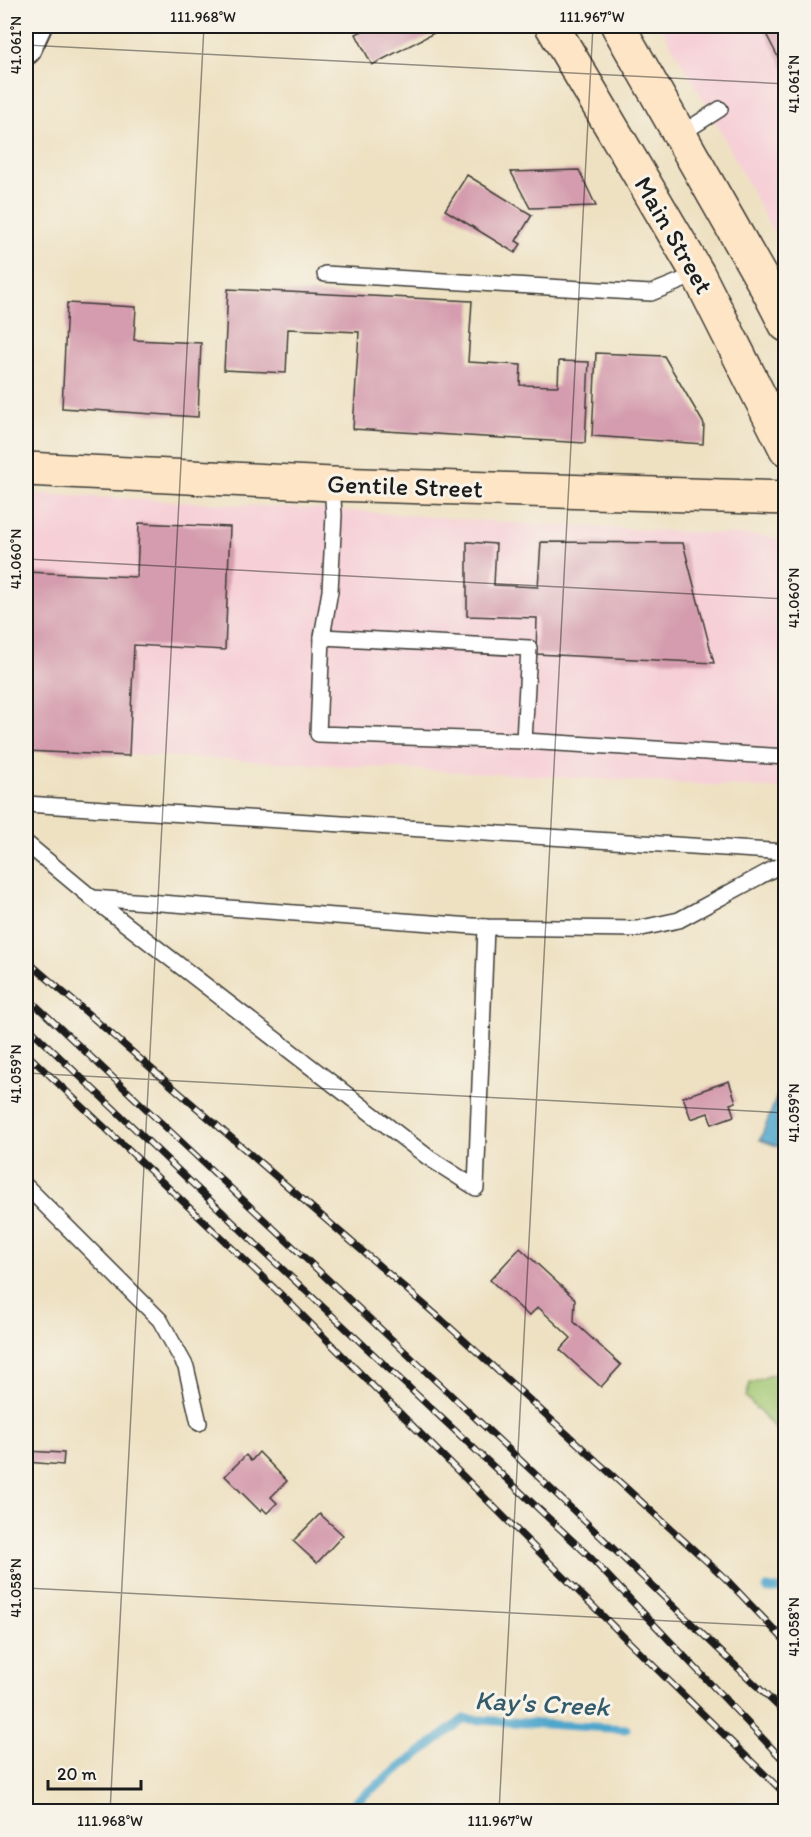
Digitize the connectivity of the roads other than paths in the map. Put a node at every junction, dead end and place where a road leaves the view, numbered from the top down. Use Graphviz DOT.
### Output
graph roads {
  1 [pos="38,26"];
  2 [pos="552,26"];
  3 [pos="618,26"];
  4 [pos="26,50"];
  5 [pos="720,109"];
  6 [pos="679,135"];
  7 [pos="325,274"];
  8 [pos="698,274"];
  9 [pos="786,325"];
  10 [pos="786,449"];
  11 [pos="26,470"];
  12 [pos="332,484"];
  13 [pos="786,498"];
  14 [pos="322,637"];
  15 [pos="524,741"];
  16 [pos="786,757"];
  17 [pos="26,804"];
  18 [pos="26,843"];
  19 [pos="786,852"];
  20 [pos="786,862"];
  21 [pos="92,898"];
  22 [pos="486,927"];
  23 [pos="26,1186"];
  24 [pos="199,1423"];
  1 -- 4 [label="street"];
  2 -- 8 [label="main road, Main Street"];
  3 -- 6 [label="main road"];
  5 -- 6 [label="lane"];
  6 -- 9 [label="main road"];
  7 -- 8 [label="lane"];
  8 -- 10 [label="main road, Main Street"];
  11 -- 12 [label="main road, Gentile Street"];
  12 -- 13 [label="main road, Gentile Street"];
  12 -- 14 [label="lane"];
  14 -- 15 [label="lane"];
  14 -- 15 [label="lane"];
  15 -- 16 [label="lane"];
  17 -- 19 [label="lane"];
  18 -- 21 [label="lane"];
  20 -- 22 [label="lane"];
  21 -- 22 [label="lane"];
  21 -- 22 [label="lane"];
  23 -- 24 [label="lane"];
}
